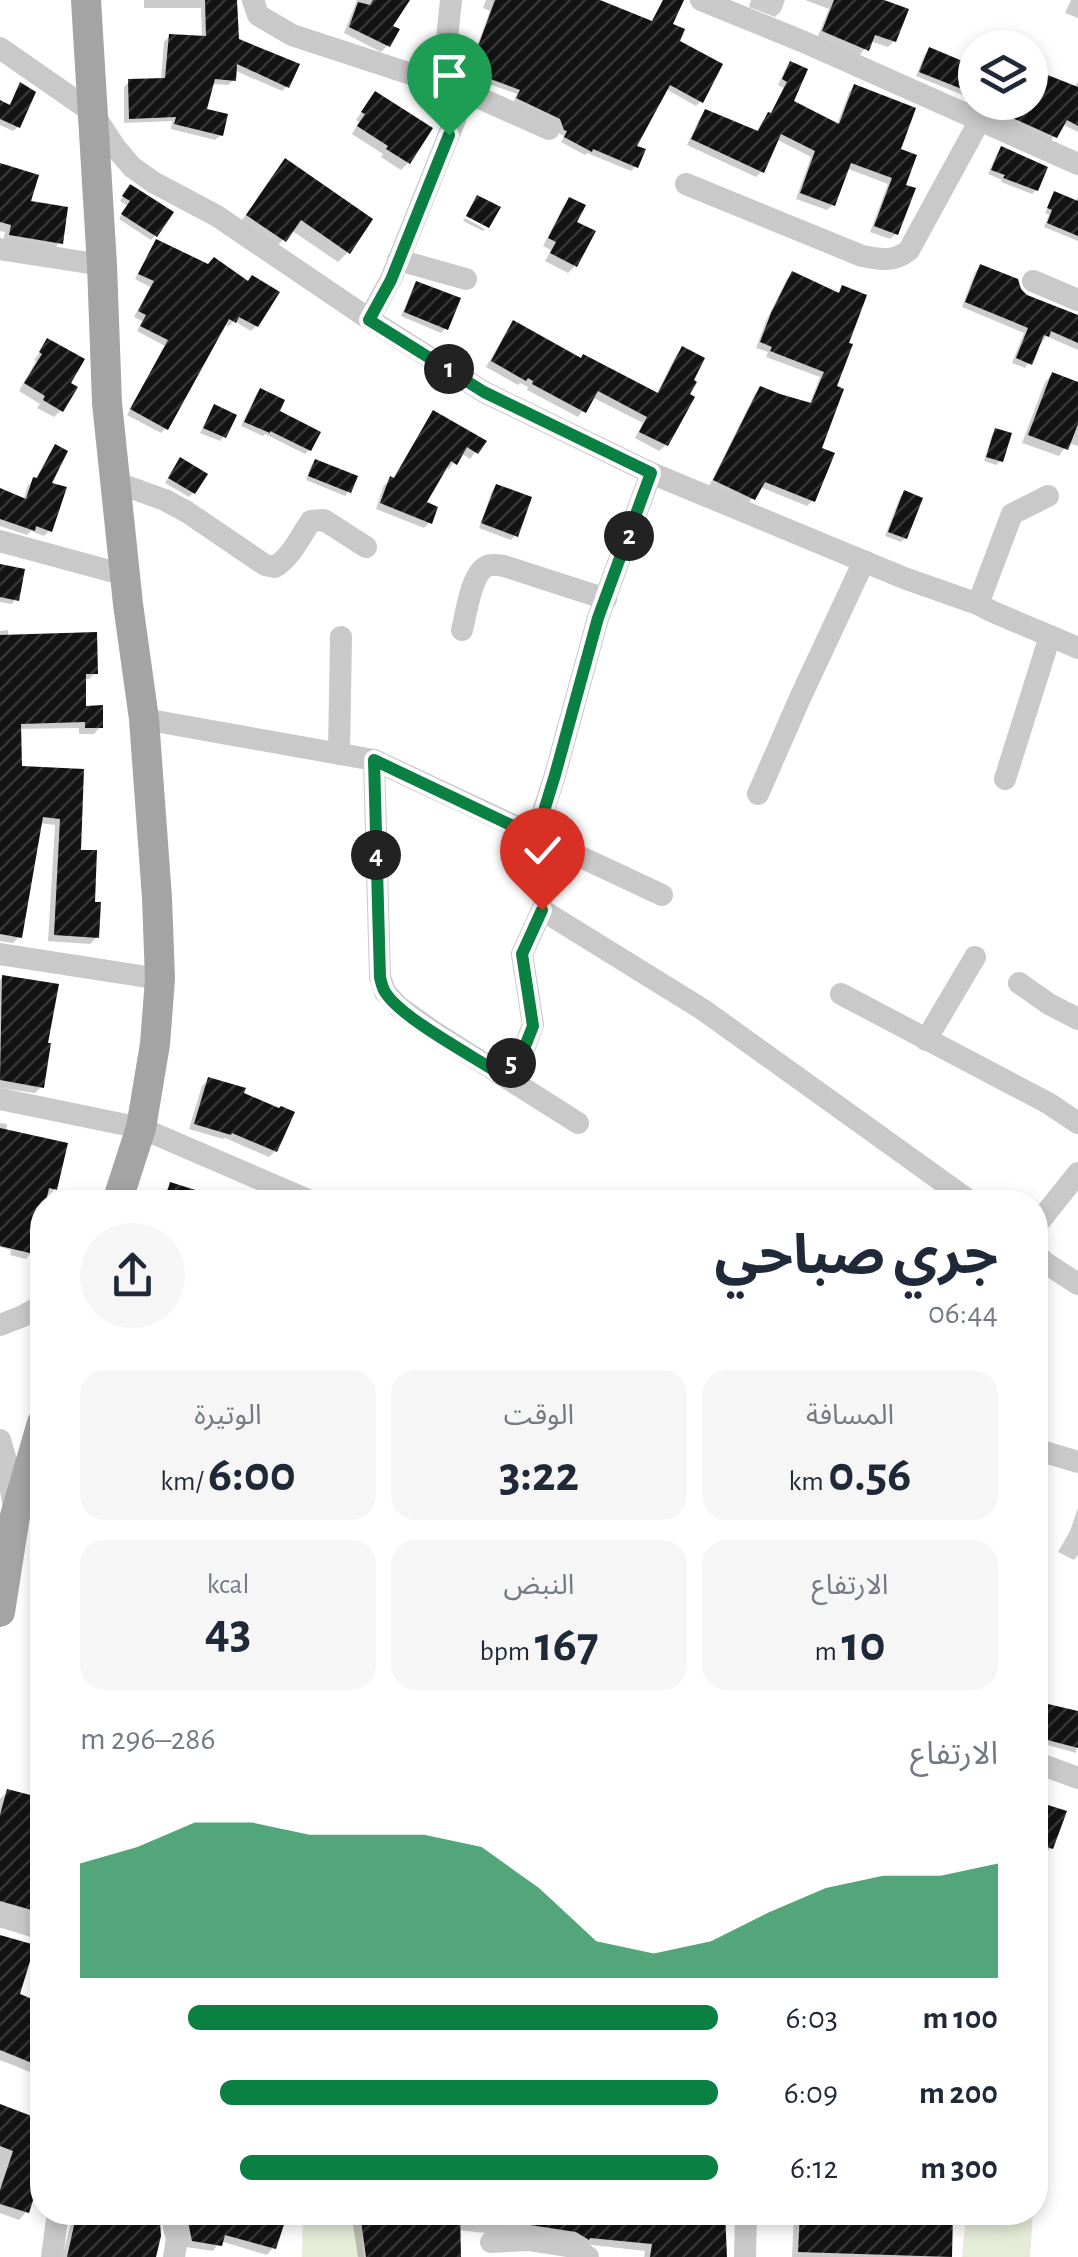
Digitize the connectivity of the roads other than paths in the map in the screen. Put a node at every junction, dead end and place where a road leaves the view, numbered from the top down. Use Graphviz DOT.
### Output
graph roads {
  1 [pos="86,0"];
  2 [pos="253,0"];
  3 [pos="451,0"];
  4 [pos="701,0"];
  5 [pos="0,48"];
  6 [pos="442,86"];
  7 [pos="466,92"];
  8 [pos="958,111"];
  9 [pos="92,112"];
  10 [pos="980,120"];
  11 [pos="549,130"];
  12 [pos="1078,164"];
  13 [pos="686,184"];
  14 [pos="0,249"];
  15 [pos="398,260"];
  16 [pos="102,265"];
  17 [pos="466,280"];
  18 [pos="1033,281"];
  19 [pos="1078,300"];
  20 [pos="369,320"];
  21 [pos="651,473"];
  22 [pos="115,482"];
  23 [pos="1048,496"];
  24 [pos="0,541"];
  25 [pos="366,547"];
  26 [pos="864,561"];
  27 [pos="125,575"];
  28 [pos="606,599"];
  29 [pos="978,604"];
  30 [pos="462,630"];
  31 [pos="1050,636"];
  32 [pos="341,637"];
  33 [pos="1078,648"];
  34 [pos="144,719"];
  35 [pos="339,754"];
  36 [pos="374,760"];
  37 [pos="1004,779"];
  38 [pos="758,794"];
  39 [pos="536,837"];
  40 [pos="662,895"];
  41 [pos="0,954"];
  42 [pos="975,957"];
  43 [pos="160,979"];
  44 [pos="1019,983"];
  45 [pos="841,994"];
  46 [pos="1078,1019"];
  47 [pos="926,1040"];
  48 [pos="500,1074"];
  49 [pos="0,1100"];
  50 [pos="578,1123"];
  51 [pos="1078,1124"];
  52 [pos="141,1128"];
  53 [pos="1078,1174"];
  54 [pos="121,1190"];
  55 [pos="285,1190"];
  56 [pos="954,1190"];
  57 [pos="1048,1211"];
  58 [pos="1048,1265"];
  59 [pos="1078,1284"];
  60 [pos="30,1312"];
  61 [pos="0,1325"];
  62 [pos="0,1440"];
  63 [pos="1048,1453"];
  64 [pos="1078,1462"];
  65 [pos="30,1465"];
  66 [pos="15,1516"];
  67 [pos="0,1612"];
  68 [pos="1048,1767"];
  69 [pos="1078,1778"];
  70 [pos="0,1916"];
  71 [pos="30,1925"];
  72 [pos="56,2225"];
  73 [pos="746,2225"];
  74 [pos="174,2227"];
  75 [pos="491,2242"];
  76 [pos="52,2257"];
  77 [pos="174,2257"];
  78 [pos="588,2257"];
  79 [pos="745,2257"];
  1 -- 9 [label="main road"];
  2 -- 6 [label="street"];
  3 -- 6 [label="street"];
  4 -- 8 [label="street"];
  5 -- 9 [label="street"];
  6 -- 7 [label="street"];
  7 -- 11 [label="street"];
  7 -- 15 [label="street"];
  9 -- 16 [label="main road"];
  9 -- 20 [label="street"];
  10 -- 12 [label="street"];
  10 -- 13 [label="street"];
  14 -- 16 [label="street"];
  15 -- 17 [label="street"];
  15 -- 20 [label="street"];
  16 -- 22 [label="main road"];
  18 -- 19 [label="street"];
  20 -- 21 [label="street"];
  21 -- 26 [label="street"];
  21 -- 28 [label="street"];
  22 -- 25 [label="street"];
  22 -- 27 [label="main road"];
  23 -- 29 [label="street"];
  24 -- 27 [label="street"];
  26 -- 29 [label="street"];
  26 -- 38 [label="street"];
  27 -- 34 [label="main road"];
  28 -- 30 [label="street"];
  28 -- 39 [label="street"];
  29 -- 31 [label="street"];
  31 -- 33 [label="street"];
  31 -- 37 [label="street"];
  32 -- 35 [label="street"];
  34 -- 35 [label="street"];
  34 -- 43 [label="main road"];
  35 -- 36 [label="street"];
  36 -- 39 [label="street"];
  36 -- 48 [label="street"];
  39 -- 40 [label="street"];
  41 -- 43 [label="street"];
  42 -- 47 [label="street"];
  43 -- 52 [label="main road"];
  44 -- 46 [label="street"];
  45 -- 47 [label="street"];
  47 -- 51 [label="street"];
  48 -- 50 [label="street"];
  48 -- 56 [label="street"];
  49 -- 52 [label="street"];
  52 -- 54 [label="main road"];
  52 -- 55 [label="street"];
  53 -- 57 [label="street"];
  58 -- 59 [label="street"];
  60 -- 61 [label="street"];
  62 -- 66 [label="street"];
  63 -- 64 [label="street"];
  65 -- 66 [label="main road"];
  66 -- 67 [label="main road"];
  68 -- 69 [label="street"];
  70 -- 71 [label="street"];
  72 -- 76 [label="street"];
  73 -- 79 [label="street"];
  74 -- 77 [label="street"];
  75 -- 78 [label="street"];
}
